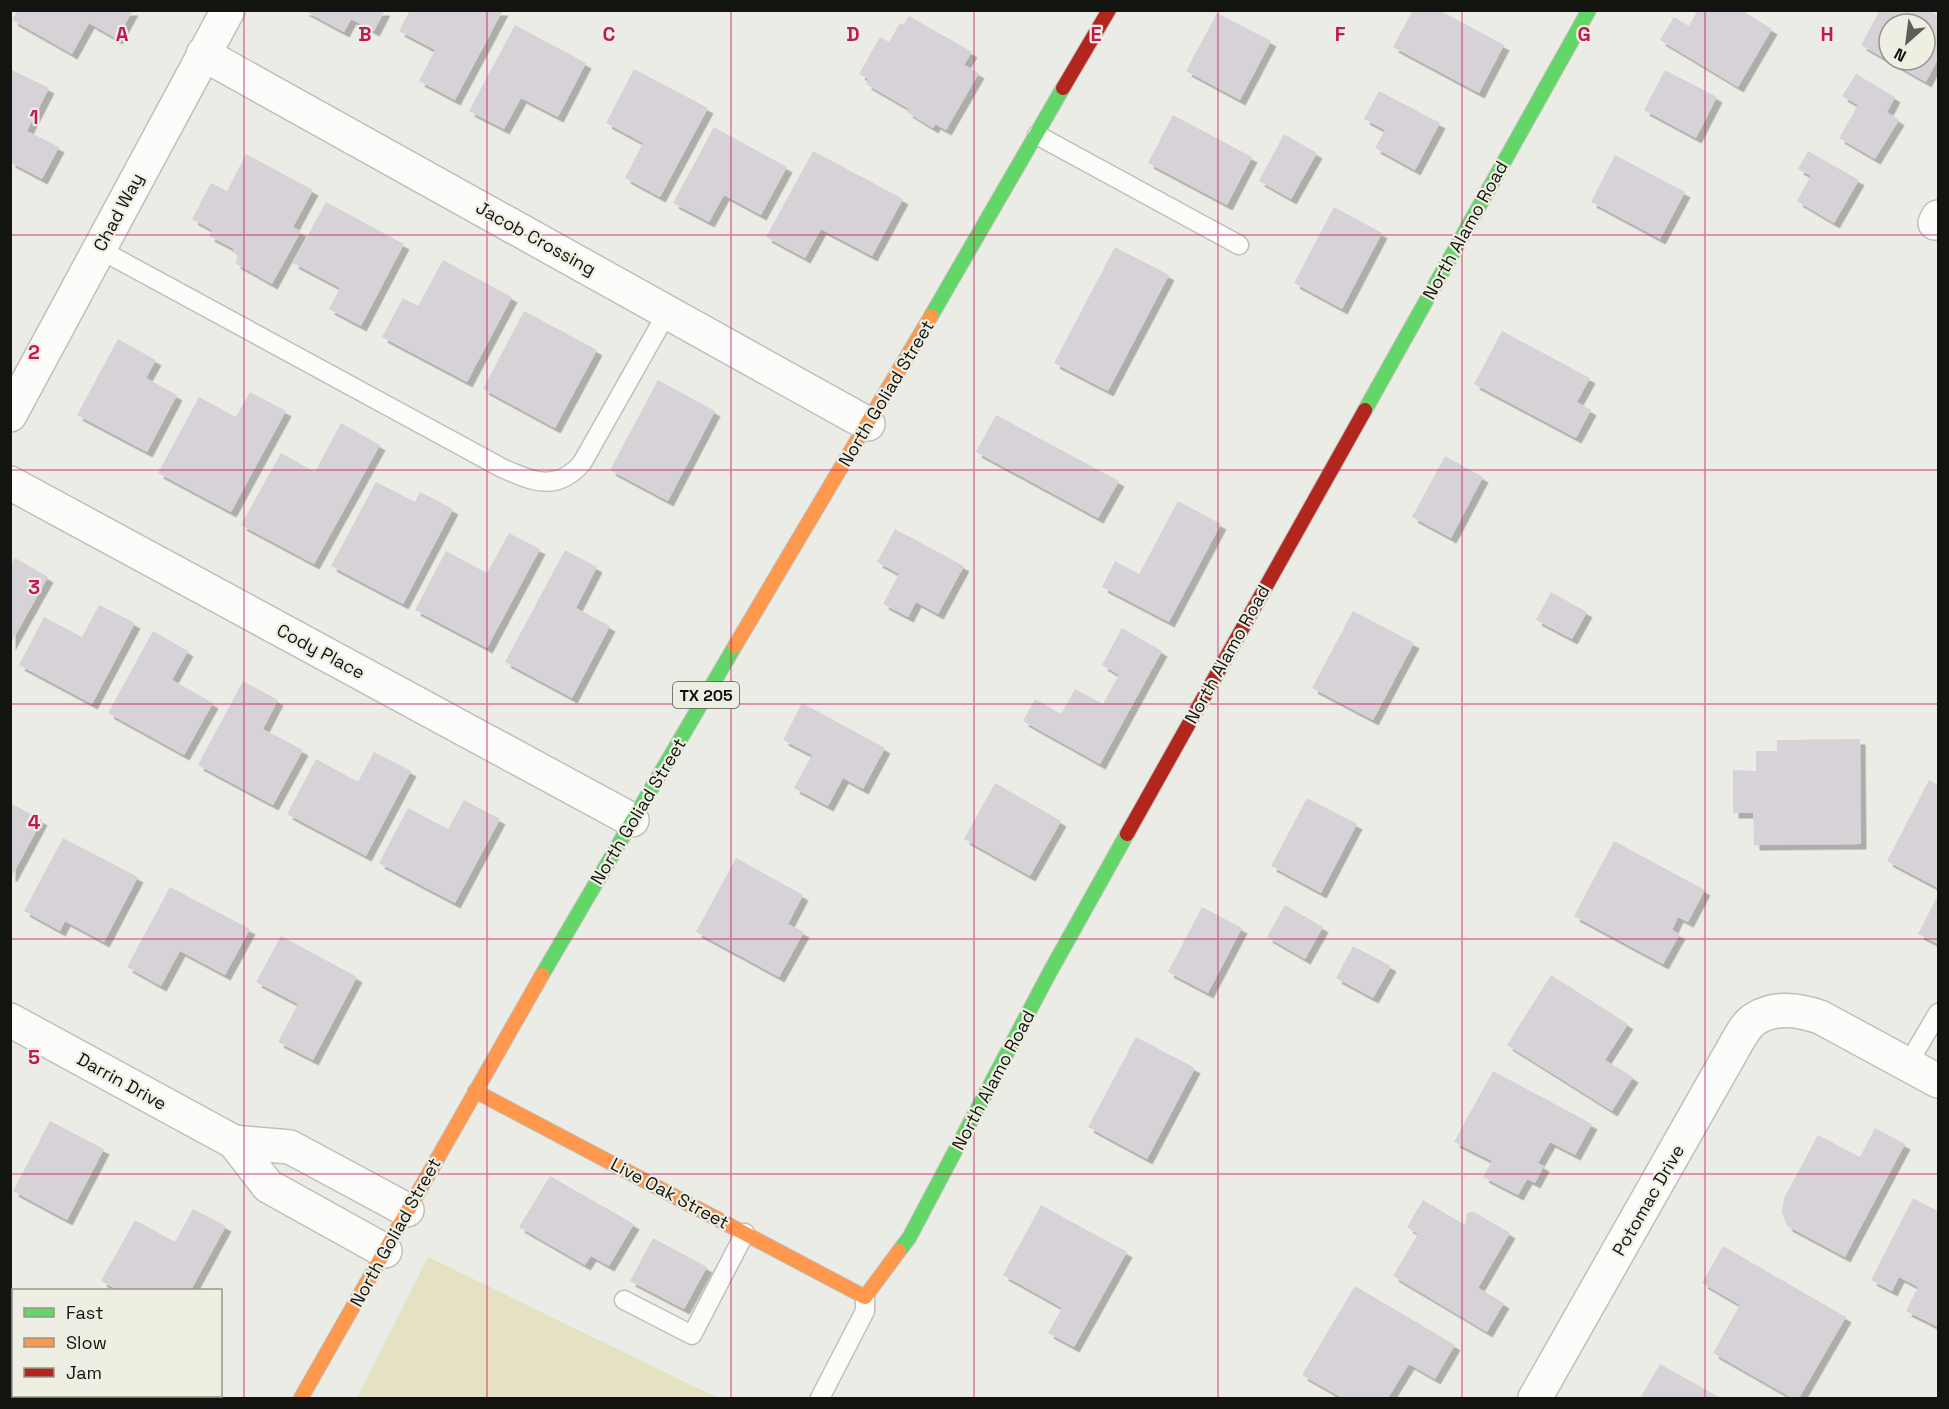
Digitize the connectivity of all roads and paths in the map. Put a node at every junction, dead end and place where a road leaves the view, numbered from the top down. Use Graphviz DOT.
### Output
graph roads {
  1 [pos="228,10"];
  2 [pos="1109,10"];
  3 [pos="1589,10"];
  4 [pos="203,54"];
  5 [pos="1037,135"];
  6 [pos="1239,245"];
  7 [pos="99,249"];
  8 [pos="668,311"];
  9 [pos="10,415"];
  10 [pos="868,424"];
  11 [pos="10,483"];
  12 [pos="632,820"];
  13 [pos="1938,1013"];
  14 [pos="10,1020"];
  15 [pos="1908,1064"];
  16 [pos="1938,1081"];
  17 [pos="475,1090"];
  18 [pos="234,1142"];
  19 [pos="407,1210"];
  20 [pos="745,1233"];
  21 [pos="385,1251"];
  22 [pos="865,1297"];
  23 [pos="624,1300"];
  24 [pos="301,1398"];
  25 [pos="820,1398"];
  26 [pos="1535,1398"];
  1 -- 4 [label="street, Chad Way"];
  2 -- 5 [label="street, North Goliad Street / TX 205"];
  3 -- 22 [label="street, North Alamo Road"];
  4 -- 7 [label="street, Chad Way"];
  4 -- 8 [label="street, Jacob Crossing"];
  5 -- 6 [label="lane"];
  5 -- 10 [label="street, North Goliad Street / TX 205"];
  7 -- 8 [label="lane"];
  7 -- 9 [label="street, Chad Way"];
  8 -- 10 [label="street, Jacob Crossing"];
  10 -- 12 [label="street, North Goliad Street / TX 205"];
  11 -- 12 [label="street, Cody Place"];
  12 -- 17 [label="street, North Goliad Street / TX 205"];
  13 -- 15 [label="lane"];
  14 -- 18 [label="street, Darrin Drive"];
  15 -- 16 [label="street"];
  15 -- 26 [label="street, Potomac Drive"];
  17 -- 19 [label="street, North Goliad Street / TX 205"];
  17 -- 20 [label="street, Live Oak Street"];
  18 -- 19 [label="street, Darrin Drive"];
  18 -- 21 [label="street, Darrin Drive"];
  19 -- 21 [label="street, North Goliad Street / TX 205"];
  20 -- 22 [label="street, Live Oak Street"];
  20 -- 23 [label="lane"];
  21 -- 24 [label="street, North Goliad Street / TX 205"];
  22 -- 25 [label="lane"];
}
